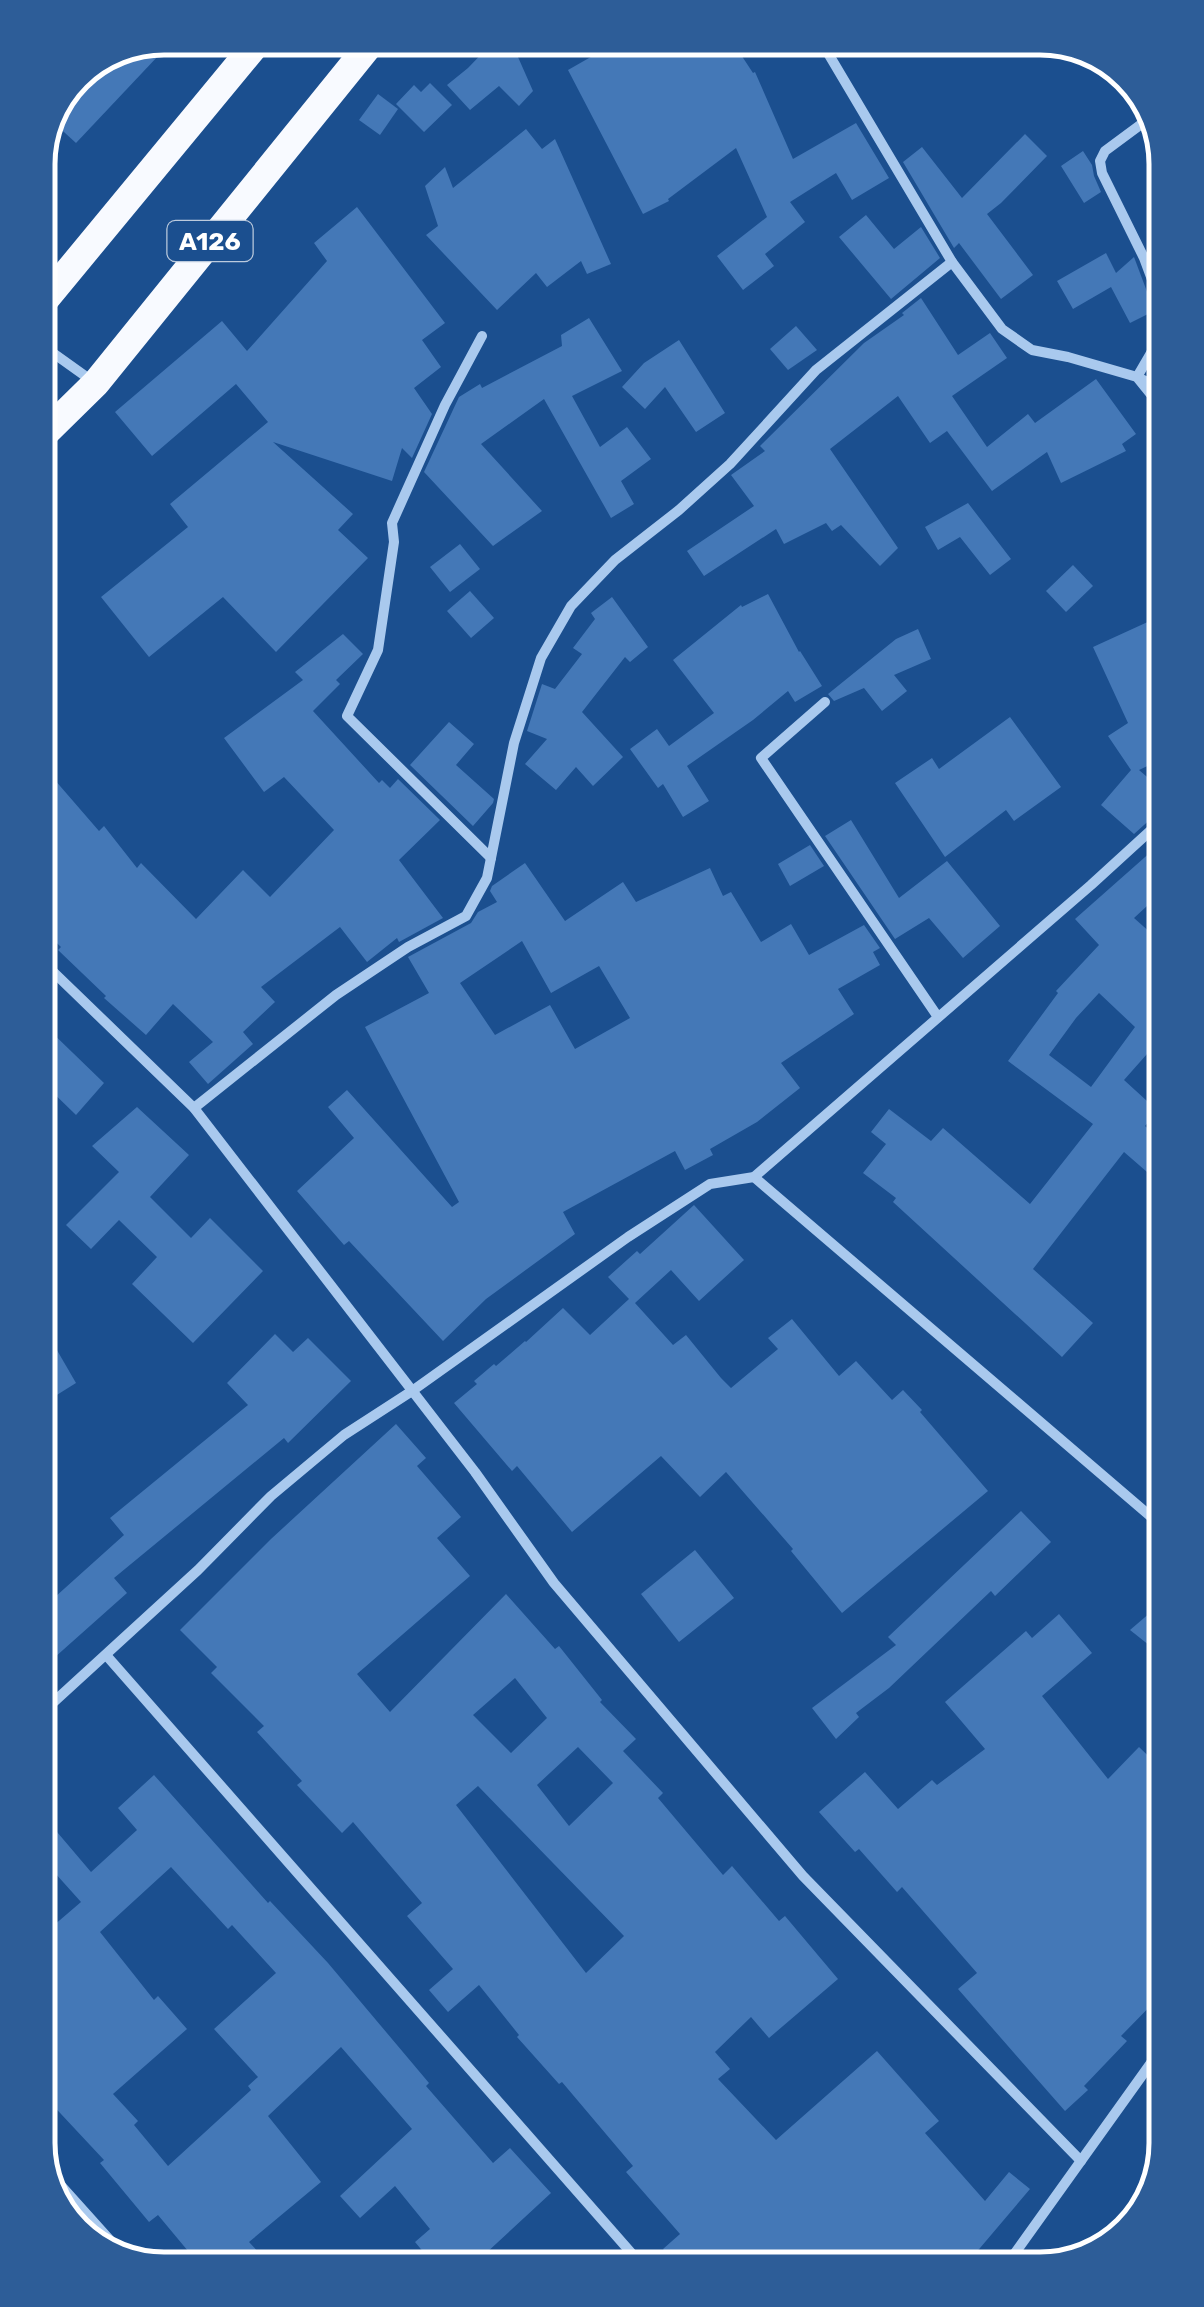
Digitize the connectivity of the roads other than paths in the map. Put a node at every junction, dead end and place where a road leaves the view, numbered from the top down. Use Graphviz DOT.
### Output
graph roads {
  1 [pos="246,55"];
  2 [pos="361,55"];
  3 [pos="829,55"];
  4 [pos="1141,125"];
  5 [pos="952,262"];
  6 [pos="1149,270"];
  7 [pos="55,287"];
  8 [pos="482,336"];
  9 [pos="55,354"];
  10 [pos="1149,356"];
  11 [pos="1137,377"];
  12 [pos="96,383"];
  13 [pos="1149,383"];
  14 [pos="1149,392"];
  15 [pos="55,423"];
  16 [pos="825,702"];
  17 [pos="1149,832"];
  18 [pos="491,858"];
  19 [pos="55,974"];
  20 [pos="938,1018"];
  21 [pos="194,1108"];
  22 [pos="754,1176"];
  23 [pos="412,1391"];
  24 [pos="1149,1515"];
  25 [pos="106,1655"];
  26 [pos="55,1701"];
  27 [pos="1149,2066"];
  28 [pos="1081,2162"];
  29 [pos="68,2193"];
  30 [pos="103,2232"];
  31 [pos="630,2252"];
  32 [pos="1016,2252"];
  1 -- 7 [label="highway"];
  2 -- 12 [label="highway, A126"];
  3 -- 5 [label="street"];
  4 -- 6 [label="street"];
  5 -- 11 [label="street"];
  5 -- 18 [label="street"];
  8 -- 18 [label="street"];
  9 -- 12 [label="street"];
  10 -- 11 [label="street"];
  11 -- 13 [label="street"];
  11 -- 14 [label="street"];
  12 -- 15 [label="highway, A126"];
  16 -- 20 [label="street"];
  17 -- 20 [label="street"];
  18 -- 21 [label="street"];
  19 -- 21 [label="street"];
  20 -- 22 [label="street"];
  21 -- 23 [label="street"];
  22 -- 23 [label="street"];
  22 -- 24 [label="street"];
  23 -- 25 [label="street"];
  23 -- 28 [label="street"];
  25 -- 26 [label="street"];
  25 -- 31 [label="street"];
  27 -- 28 [label="street"];
  28 -- 32 [label="street"];
  29 -- 30 [label="street"];
}
